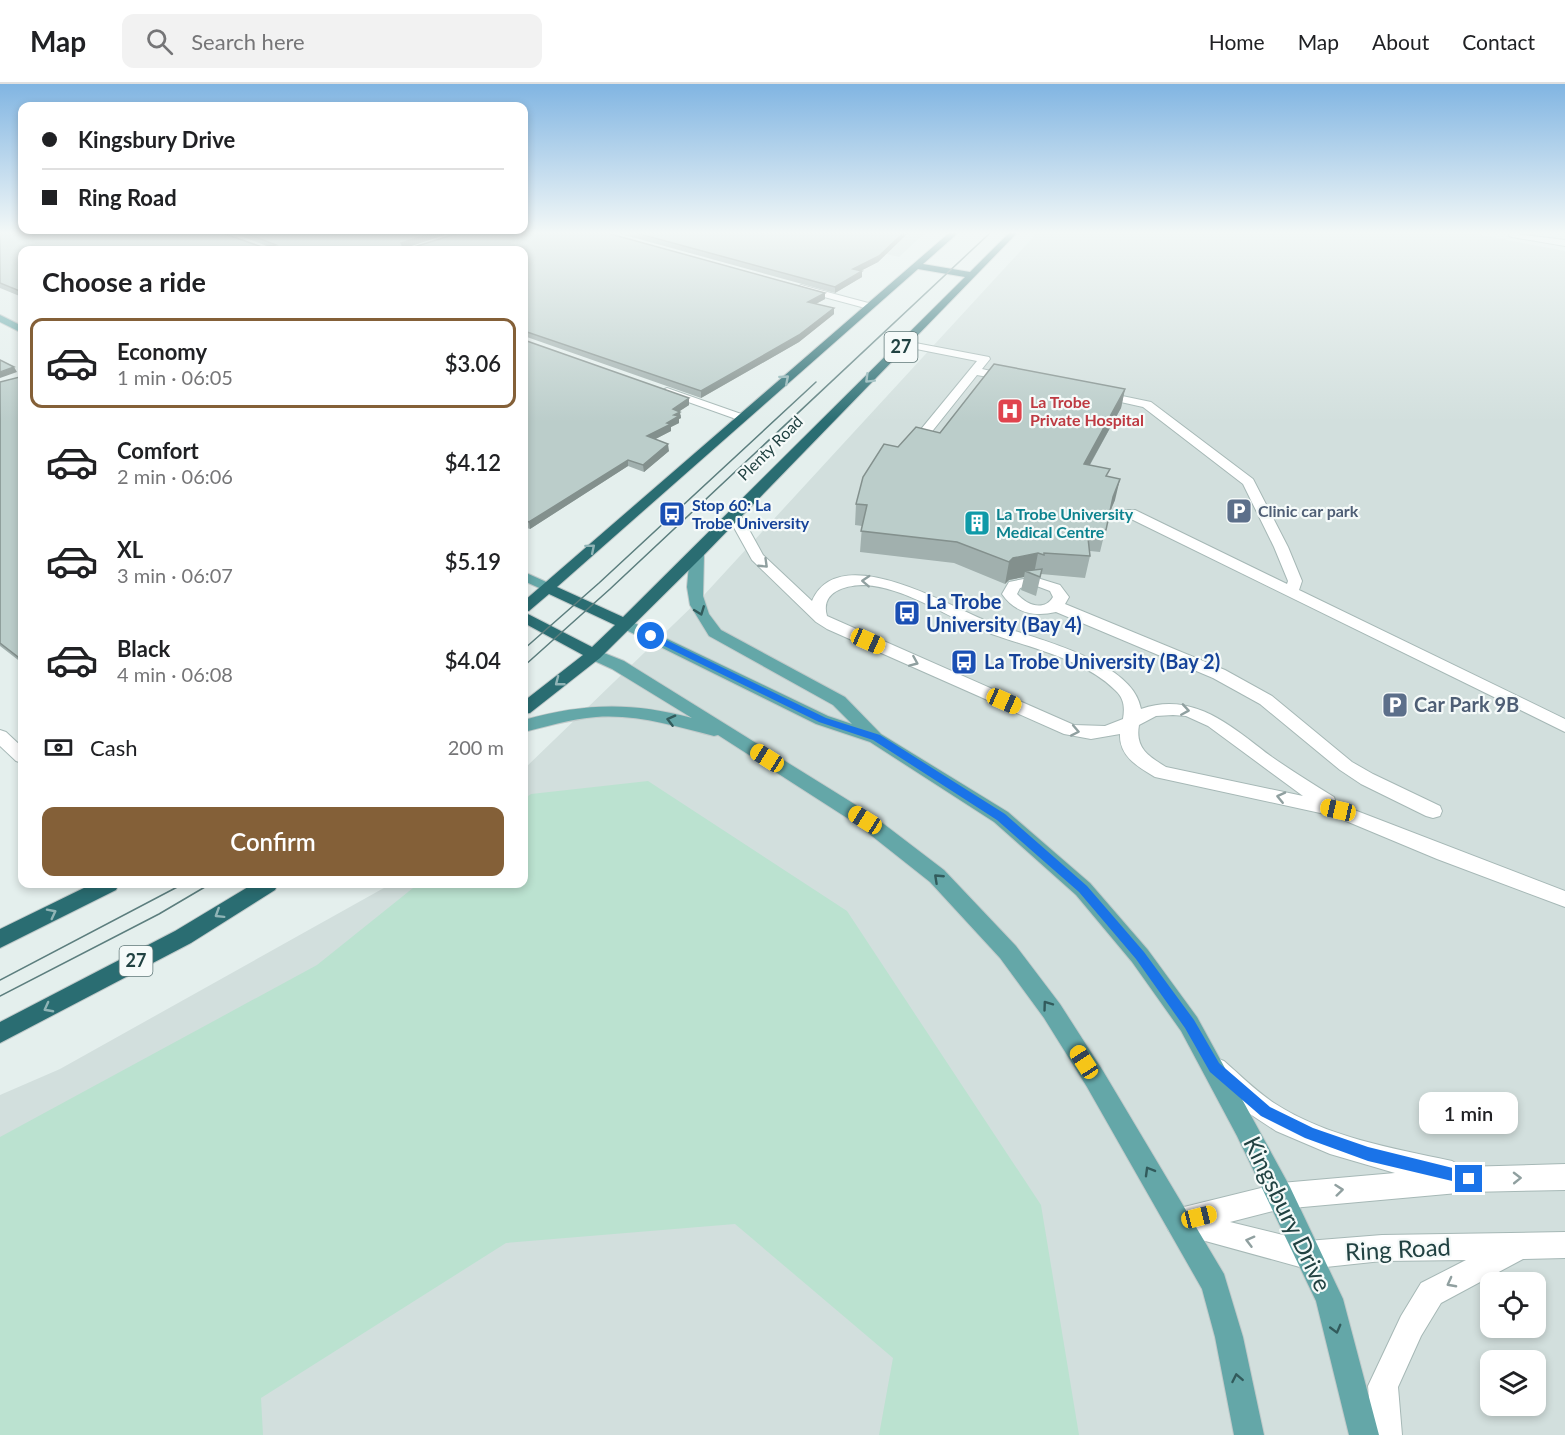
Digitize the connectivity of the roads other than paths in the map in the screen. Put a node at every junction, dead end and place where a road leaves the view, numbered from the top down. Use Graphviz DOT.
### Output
graph roads {
  1 [pos="833,296"];
  2 [pos="881,296"];
  3 [pos="951,296"];
  4 [pos="869,306"];
  5 [pos="0,318"];
  6 [pos="18,328"];
  7 [pos="904,344"];
  8 [pos="974,371"];
  9 [pos="1019,380"];
  10 [pos="653,386"];
  11 [pos="1086,392"];
  12 [pos="740,417"];
  13 [pos="926,431"];
  14 [pos="1130,513"];
  15 [pos="734,515"];
  16 [pos="697,554"];
  17 [pos="528,578"];
  18 [pos="548,588"];
  19 [pos="1291,592"];
  20 [pos="528,605"];
  21 [pos="1056,606"];
  22 [pos="528,619"];
  23 [pos="821,619"];
  24 [pos="625,624"];
  25 [pos="594,654"];
  26 [pos="528,706"];
  27 [pos="1130,723"];
  28 [pos="528,725"];
  29 [pos="1565,726"];
  30 [pos="728,734"];
  31 [pos="0,736"];
  32 [pos="876,738"];
  33 [pos="18,753"];
  34 [pos="1338,810"];
  35 [pos="1433,811"];
  36 [pos="101,888"];
  37 [pos="262,888"];
  38 [pos="1565,899"];
  39 [pos="0,939"];
  40 [pos="0,1033"];
  41 [pos="1215,1068"];
  42 [pos="1565,1177"];
  43 [pos="1469,1179"];
  44 [pos="1281,1196"];
  45 [pos="1178,1222"];
  46 [pos="1565,1245"];
  47 [pos="1521,1246"];
  48 [pos="1307,1255"];
  49 [pos="1249,1435"];
  50 [pos="1364,1435"];
  51 [pos="1388,1435"];
  1 -- 4 [label="street"];
  2 -- 4 [label="highway"];
  3 -- 7 [label="highway, Plenty Road / 27"];
  12 -- 4 [label="highway, one-way"];
  5 -- 6 [label="main road"];
  7 -- 8 [label="street"];
  7 -- 15 [label="highway, Plenty Road / 27, one-way"];
  8 -- 9 [label="street"];
  8 -- 13 [label="street"];
  10 -- 12 [label="street"];
  11 -- 19 [label="street"];
  18 -- 12 [label="highway, one-way"];
  14 -- 19 [label="street"];
  15 -- 16 [label="highway, Plenty Road / 27"];
  15 -- 23 [label="street, one-way"];
  16 -- 24 [label="highway, Plenty Road / 27"];
  16 -- 32 [label="main road, one-way"];
  17 -- 18 [label="main road"];
  18 -- 20 [label="highway"];
  18 -- 24 [label="highway"];
  19 -- 29 [label="street"];
  21 -- 35 [label="street"];
  22 -- 25 [label="highway"];
  23 -- 27 [label="street, one-way"];
  27 -- 23 [label="street, one-way"];
  24 -- 25 [label="highway, Plenty Road / 27"];
  24 -- 32 [label="main road, Kingsbury Drive"];
  25 -- 26 [label="highway, Plenty Road / 27, one-way"];
  25 -- 30 [label="main road"];
  27 -- 34 [label="street, one-way"];
  34 -- 27 [label="street, one-way"];
  30 -- 28 [label="main road, one-way"];
  45 -- 30 [label="main road, one-way"];
  31 -- 33 [label="street"];
  32 -- 41 [label="main road, Kingsbury Drive"];
  34 -- 38 [label="street"];
  39 -- 36 [label="highway, one-way"];
  37 -- 40 [label="highway, 27, one-way"];
  41 -- 43 [label="street"];
  41 -- 44 [label="main road, Kingsbury Drive"];
  43 -- 42 [label="street, one-way"];
  44 -- 43 [label="street, one-way"];
  44 -- 45 [label="street"];
  44 -- 48 [label="main road, Kingsbury Drive"];
  48 -- 45 [label="street, Ring Road, one-way"];
  49 -- 45 [label="main road, one-way"];
  46 -- 47 [label="street, Ring Road"];
  47 -- 48 [label="street, Ring Road"];
  47 -- 51 [label="street, Ring Road, one-way"];
  48 -- 50 [label="main road, Kingsbury Drive, one-way"];
}
